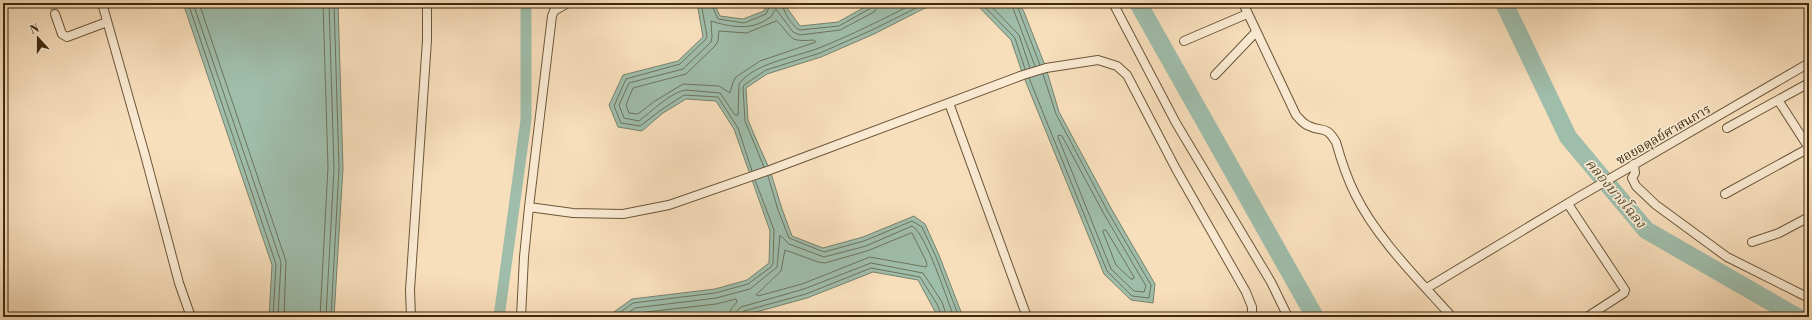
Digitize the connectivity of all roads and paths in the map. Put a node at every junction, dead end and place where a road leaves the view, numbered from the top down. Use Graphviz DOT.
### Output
graph roads {
  1 [pos="102,3"];
  2 [pos="427,3"];
  3 [pos="568,3"];
  4 [pos="1113,3"];
  5 [pos="1242,3"];
  6 [pos="55,14"];
  7 [pos="1247,14"];
  8 [pos="107,22"];
  9 [pos="1256,32"];
  10 [pos="1184,41"];
  11 [pos="1809,63"];
  12 [pos="1215,75"];
  13 [pos="1809,83"];
  14 [pos="1778,100"];
  15 [pos="949,103"];
  16 [pos="1727,128"];
  17 [pos="1809,148"];
  18 [pos="1633,165"];
  19 [pos="1725,194"];
  20 [pos="1571,202"];
  21 [pos="529,207"];
  22 [pos="1809,217"];
  23 [pos="1752,242"];
  24 [pos="1427,288"];
  25 [pos="1809,298"];
  26 [pos="191,317"];
  27 [pos="411,317"];
  28 [pos="521,317"];
  29 [pos="1027,317"];
  30 [pos="1252,317"];
  31 [pos="1288,317"];
  32 [pos="1452,317"];
  33 [pos="1587,317"];
  1 -- 8 [label="street"];
  2 -- 27 [label="street"];
  3 -- 21 [label="street"];
  4 -- 31 [label="street"];
  5 -- 7 [label="street"];
  6 -- 8 [label="street"];
  7 -- 9 [label="street"];
  7 -- 10 [label="street"];
  8 -- 26 [label="street"];
  9 -- 12 [label="street"];
  9 -- 24 [label="street"];
  11 -- 18 [label="street, ซอยอดุลย์ศาสนการ"];
  13 -- 14 [label="street"];
  14 -- 16 [label="street"];
  14 -- 17 [label="street"];
  15 -- 21 [label="street"];
  15 -- 29 [label="street"];
  15 -- 30 [label="street"];
  17 -- 19 [label="street"];
  18 -- 20 [label="street, ซอยอดุลย์ศาสนการ"];
  18 -- 25 [label="street"];
  20 -- 24 [label="street, ซอยอดุลย์ศาสนการ"];
  20 -- 33 [label="street"];
  21 -- 28 [label="street"];
  22 -- 23 [label="street"];
  24 -- 32 [label="street"];
}
